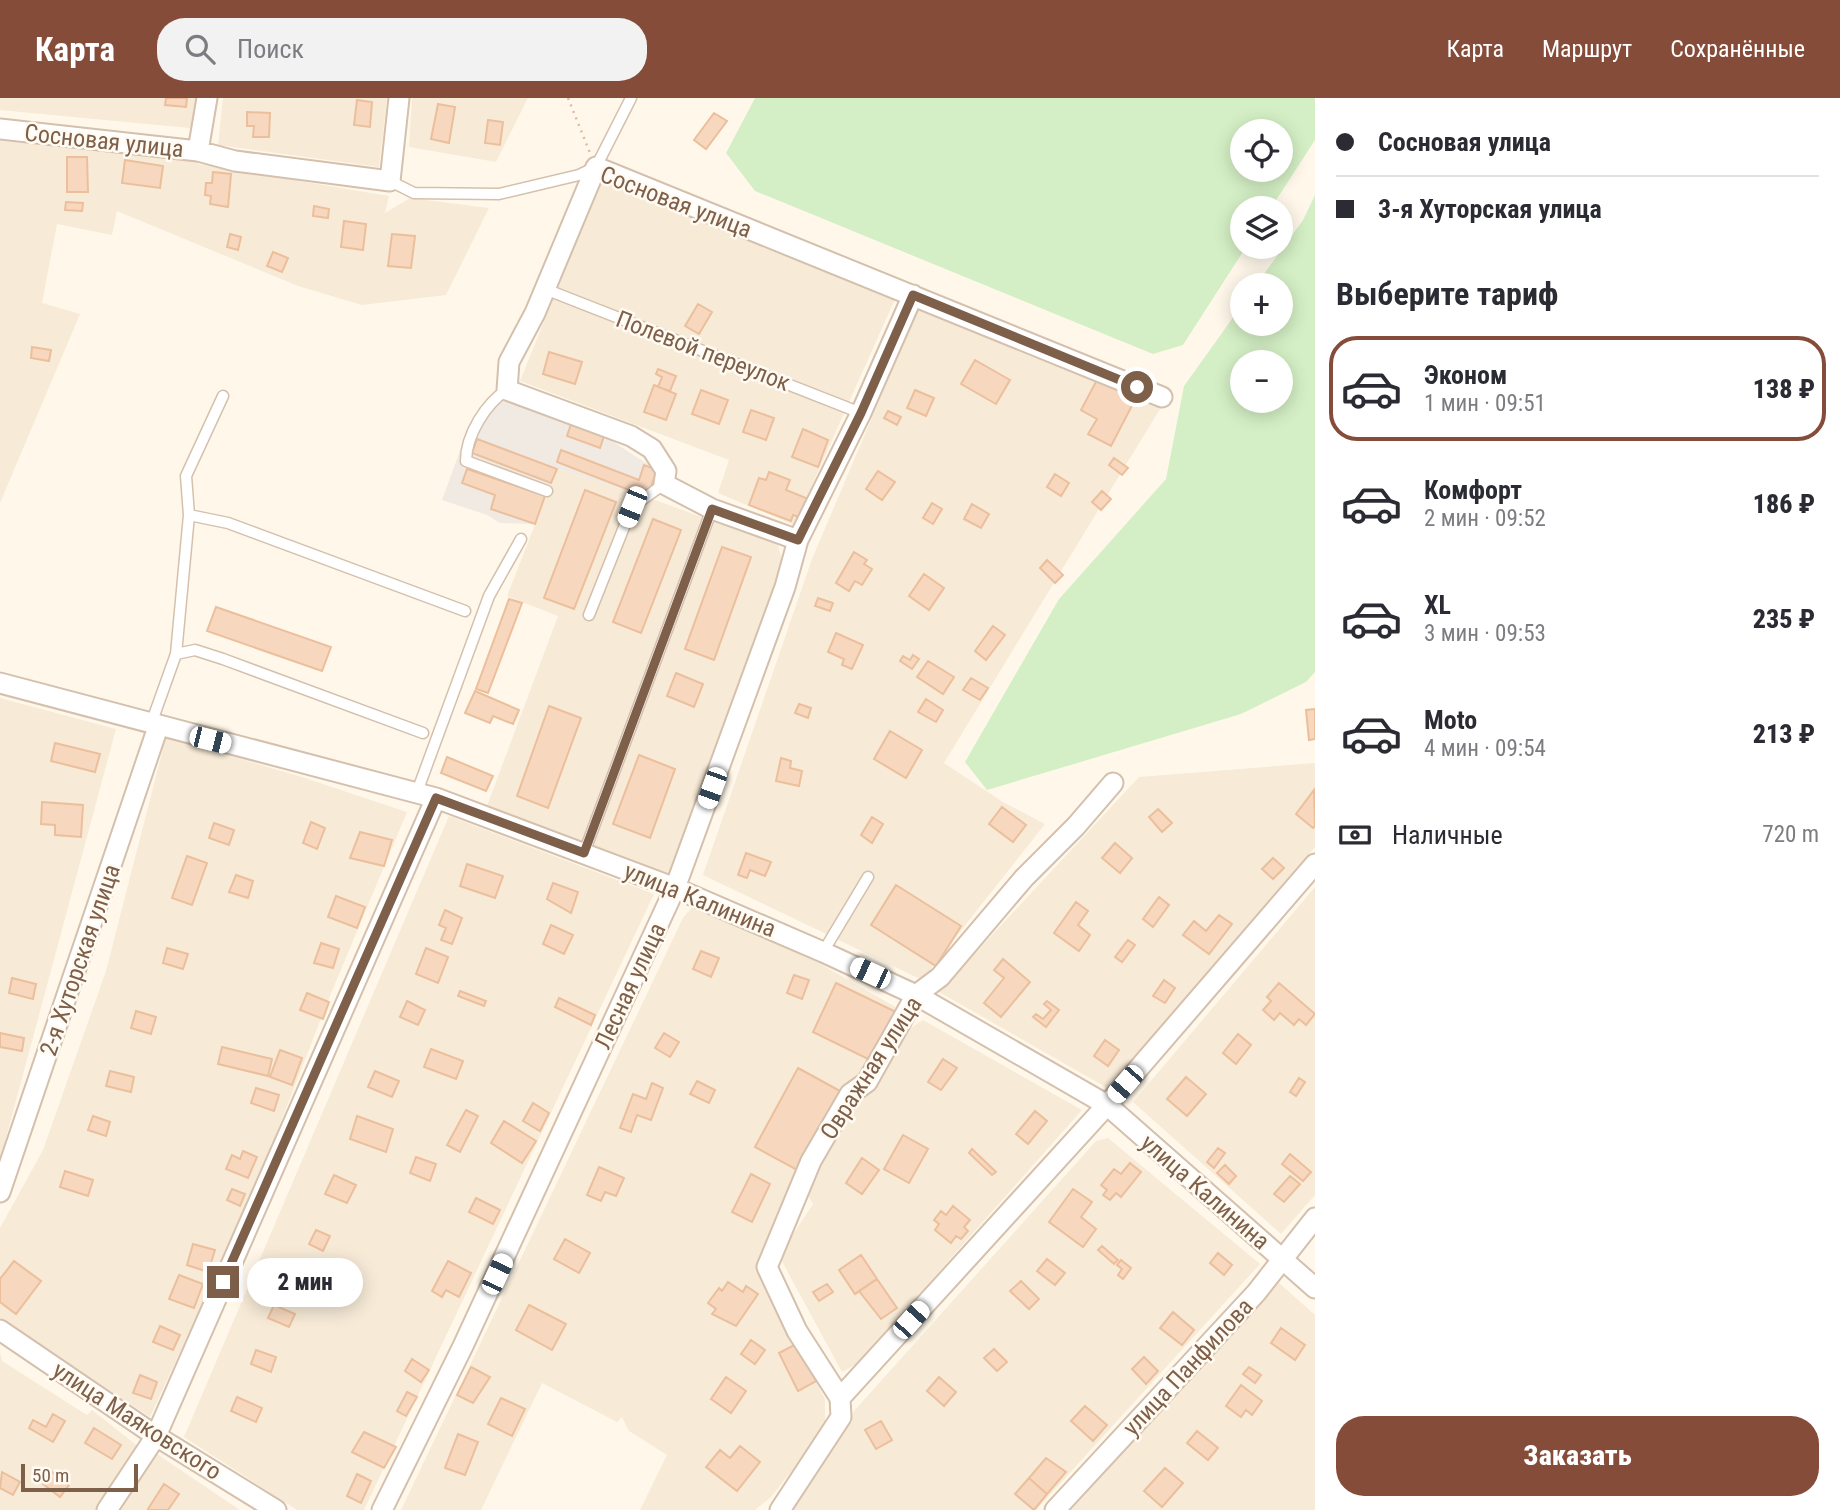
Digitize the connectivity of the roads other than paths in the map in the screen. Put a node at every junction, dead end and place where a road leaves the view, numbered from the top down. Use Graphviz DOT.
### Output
graph roads {
  1 [pos="207,98"];
  2 [pos="399,98"];
  3 [pos="631,98"];
  4 [pos="0,130"];
  5 [pos="198,152"];
  6 [pos="596,167"];
  7 [pos="390,181"];
  8 [pos="545,289"];
  9 [pos="913,295"];
  10 [pos="507,390"];
  11 [pos="223,396"];
  12 [pos="1162,397"];
  13 [pos="861,413"];
  14 [pos="664,484"];
  15 [pos="547,491"];
  16 [pos="712,509"];
  17 [pos="189,515"];
  18 [pos="521,538"];
  19 [pos="798,540"];
  20 [pos="465,611"];
  21 [pos="589,615"];
  22 [pos="176,654"];
  23 [pos="0,683"];
  24 [pos="155,726"];
  25 [pos="423,733"];
  26 [pos="1113,783"];
  27 [pos="417,792"];
  28 [pos="436,798"];
  29 [pos="584,853"];
  30 [pos="1315,864"];
  31 [pos="868,877"];
  32 [pos="675,888"];
  33 [pos="823,952"];
  34 [pos="916,995"];
  35 [pos="1107,1105"];
  36 [pos="0,1192"];
  37 [pos="1315,1218"];
  38 [pos="1281,1258"];
  39 [pos="1315,1288"];
  40 [pos="0,1330"];
  41 [pos="840,1398"];
  42 [pos="156,1436"];
  43 [pos="107,1510"];
  44 [pos="276,1510"];
  45 [pos="382,1510"];
  46 [pos="780,1510"];
  47 [pos="1055,1510"];
  1 -- 5 [label="street"];
  2 -- 7 [label="street"];
  3 -- 6 [label="lane"];
  4 -- 5 [label="street, Сосновая улица"];
  5 -- 7 [label="street, Сосновая улица"];
  6 -- 7 [label="lane, Сосновая улица"];
  6 -- 8 [label="street"];
  6 -- 9 [label="street, Сосновая улица"];
  8 -- 10 [label="street"];
  8 -- 13 [label="lane, Полевой переулок"];
  9 -- 12 [label="street, Сосновая улица"];
  9 -- 13 [label="street, Лесная улица"];
  10 -- 14 [label="street"];
  10 -- 15 [label="lane"];
  11 -- 17 [label="lane"];
  13 -- 19 [label="street, Лесная улица"];
  14 -- 16 [label="street"];
  14 -- 21 [label="lane"];
  16 -- 19 [label="street"];
  16 -- 29 [label="lane"];
  17 -- 20 [label="lane"];
  17 -- 22 [label="lane"];
  18 -- 27 [label="lane"];
  19 -- 32 [label="street, Лесная улица"];
  22 -- 24 [label="lane"];
  22 -- 25 [label="lane"];
  23 -- 24 [label="street, улица Калинина"];
  24 -- 27 [label="street, улица Калинина"];
  24 -- 36 [label="street, 2-я Хуторская улица"];
  26 -- 34 [label="street, Овражная улица"];
  27 -- 28 [label="street, улица Калинина"];
  28 -- 29 [label="street, улица Калинина"];
  28 -- 42 [label="street"];
  29 -- 32 [label="street, улица Калинина"];
  30 -- 35 [label="street"];
  31 -- 33 [label="lane"];
  32 -- 33 [label="street, улица Калинина"];
  32 -- 45 [label="street, Лесная улица"];
  33 -- 34 [label="street, улица Калинина"];
  34 -- 35 [label="street, улица Калинина"];
  34 -- 41 [label="street, Овражная улица"];
  35 -- 38 [label="street, улица Калинина"];
  35 -- 41 [label="street"];
  37 -- 38 [label="street, улица Панфилова"];
  38 -- 39 [label="street, улица Калинина"];
  38 -- 47 [label="street, улица Панфилова"];
  40 -- 42 [label="street, улица Маяковского"];
  41 -- 46 [label="street"];
  42 -- 43 [label="street"];
  42 -- 44 [label="street, улица Маяковского"];
}
